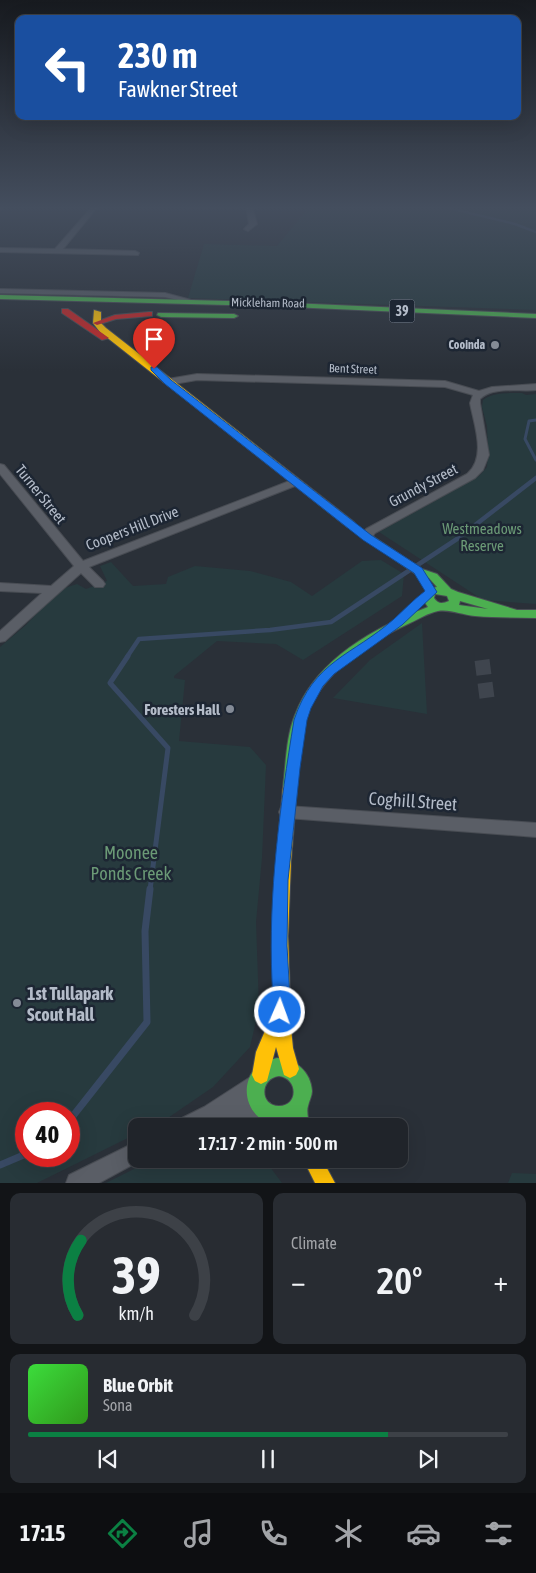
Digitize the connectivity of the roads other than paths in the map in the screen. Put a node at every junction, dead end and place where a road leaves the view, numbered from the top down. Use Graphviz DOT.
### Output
graph roads {
  1 [pos="0,291"];
  2 [pos="0,297"];
  3 [pos="98,300"];
  4 [pos="191,301"];
  5 [pos="268,304"];
  6 [pos="435,312"];
  7 [pos="94,316"];
  8 [pos="536,316"];
  9 [pos="296,317"];
  10 [pos="323,318"];
  11 [pos="446,320"];
  12 [pos="536,322"];
  13 [pos="84,326"];
  14 [pos="126,348"];
  15 [pos="168,382"];
  16 [pos="536,387"];
  17 [pos="479,394"];
  18 [pos="0,467"];
  19 [pos="296,482"];
  20 [pos="367,537"];
  21 [pos="81,566"];
  22 [pos="418,571"];
  23 [pos="99,584"];
  24 [pos="0,587"];
  25 [pos="52,590"];
  26 [pos="450,593"];
  27 [pos="430,594"];
  28 [pos="444,607"];
  29 [pos="513,612"];
  30 [pos="536,614"];
  31 [pos="398,622"];
  32 [pos="0,638"];
  33 [pos="287,812"];
  34 [pos="536,830"];
  35 [pos="280,1012"];
  36 [pos="290,1069"];
  37 [pos="259,1079"];
  38 [pos="298,1106"];
  39 [pos="211,1114"];
  40 [pos="269,1116"];
  41 [pos="203,1118"];
  42 [pos="299,1118"];
  43 [pos="128,1156"];
  44 [pos="316,1168"];
  45 [pos="77,1183"];
  46 [pos="325,1183"];
  1 -- 4 [label="street, Mickleham Road"];
  2 -- 3 [label="street, Mickleham Road / 39"];
  3 -- 4 [label="street, Mickleham Road / 39"];
  3 -- 7 [label="street"];
  4 -- 5 [label="street, Mickleham Road / 39"];
  5 -- 6 [label="street, Mickleham Road / 39"];
  5 -- 7 [label="street, Mickleham Road"];
  5 -- 9 [label="street"];
  6 -- 8 [label="street, Mickleham Road / 39"];
  6 -- 11 [label="street"];
  7 -- 13 [label="street"];
  7 -- 13 [label="street, Mickleham Road"];
  7 -- 14 [label="street"];
  10 -- 11 [label="street, Mickleham Road / 39"];
  11 -- 12 [label="street, Mickleham Road / 39"];
  13 -- 14 [label="street"];
  14 -- 15 [label="street"];
  15 -- 17 [label="street, Bent Street"];
  15 -- 19 [label="street"];
  16 -- 17 [label="street, Bent Street"];
  17 -- 20 [label="street, Grundy Street"];
  18 -- 21 [label="street, Turner Street"];
  19 -- 20 [label="street"];
  19 -- 21 [label="street, Coopers Hill Drive"];
  20 -- 22 [label="street"];
  21 -- 23 [label="street, Turner Street"];
  21 -- 25 [label="street, Coopers Hill Drive"];
  22 -- 26 [label="street"];
  22 -- 27 [label="street"];
  24 -- 25 [label="street"];
  25 -- 32 [label="street, Coopers Hill Drive"];
  26 -- 27 [label="street"];
  26 -- 28 [label="street"];
  26 -- 29 [label="street"];
  27 -- 28 [label="street"];
  27 -- 31 [label="street"];
  28 -- 29 [label="street"];
  28 -- 31 [label="street"];
  29 -- 30 [label="street"];
  31 -- 33 [label="street"];
  33 -- 34 [label="street, Coghill Street"];
  33 -- 35 [label="street"];
  35 -- 36 [label="street"];
  35 -- 37 [label="street"];
  36 -- 37 [label="street"];
  36 -- 38 [label="street"];
  37 -- 39 [label="street"];
  37 -- 40 [label="street"];
  38 -- 40 [label="street"];
  38 -- 42 [label="street"];
  39 -- 40 [label="street"];
  39 -- 41 [label="street"];
  43 -- 45 [label="street"];
  44 -- 46 [label="street"];
}
